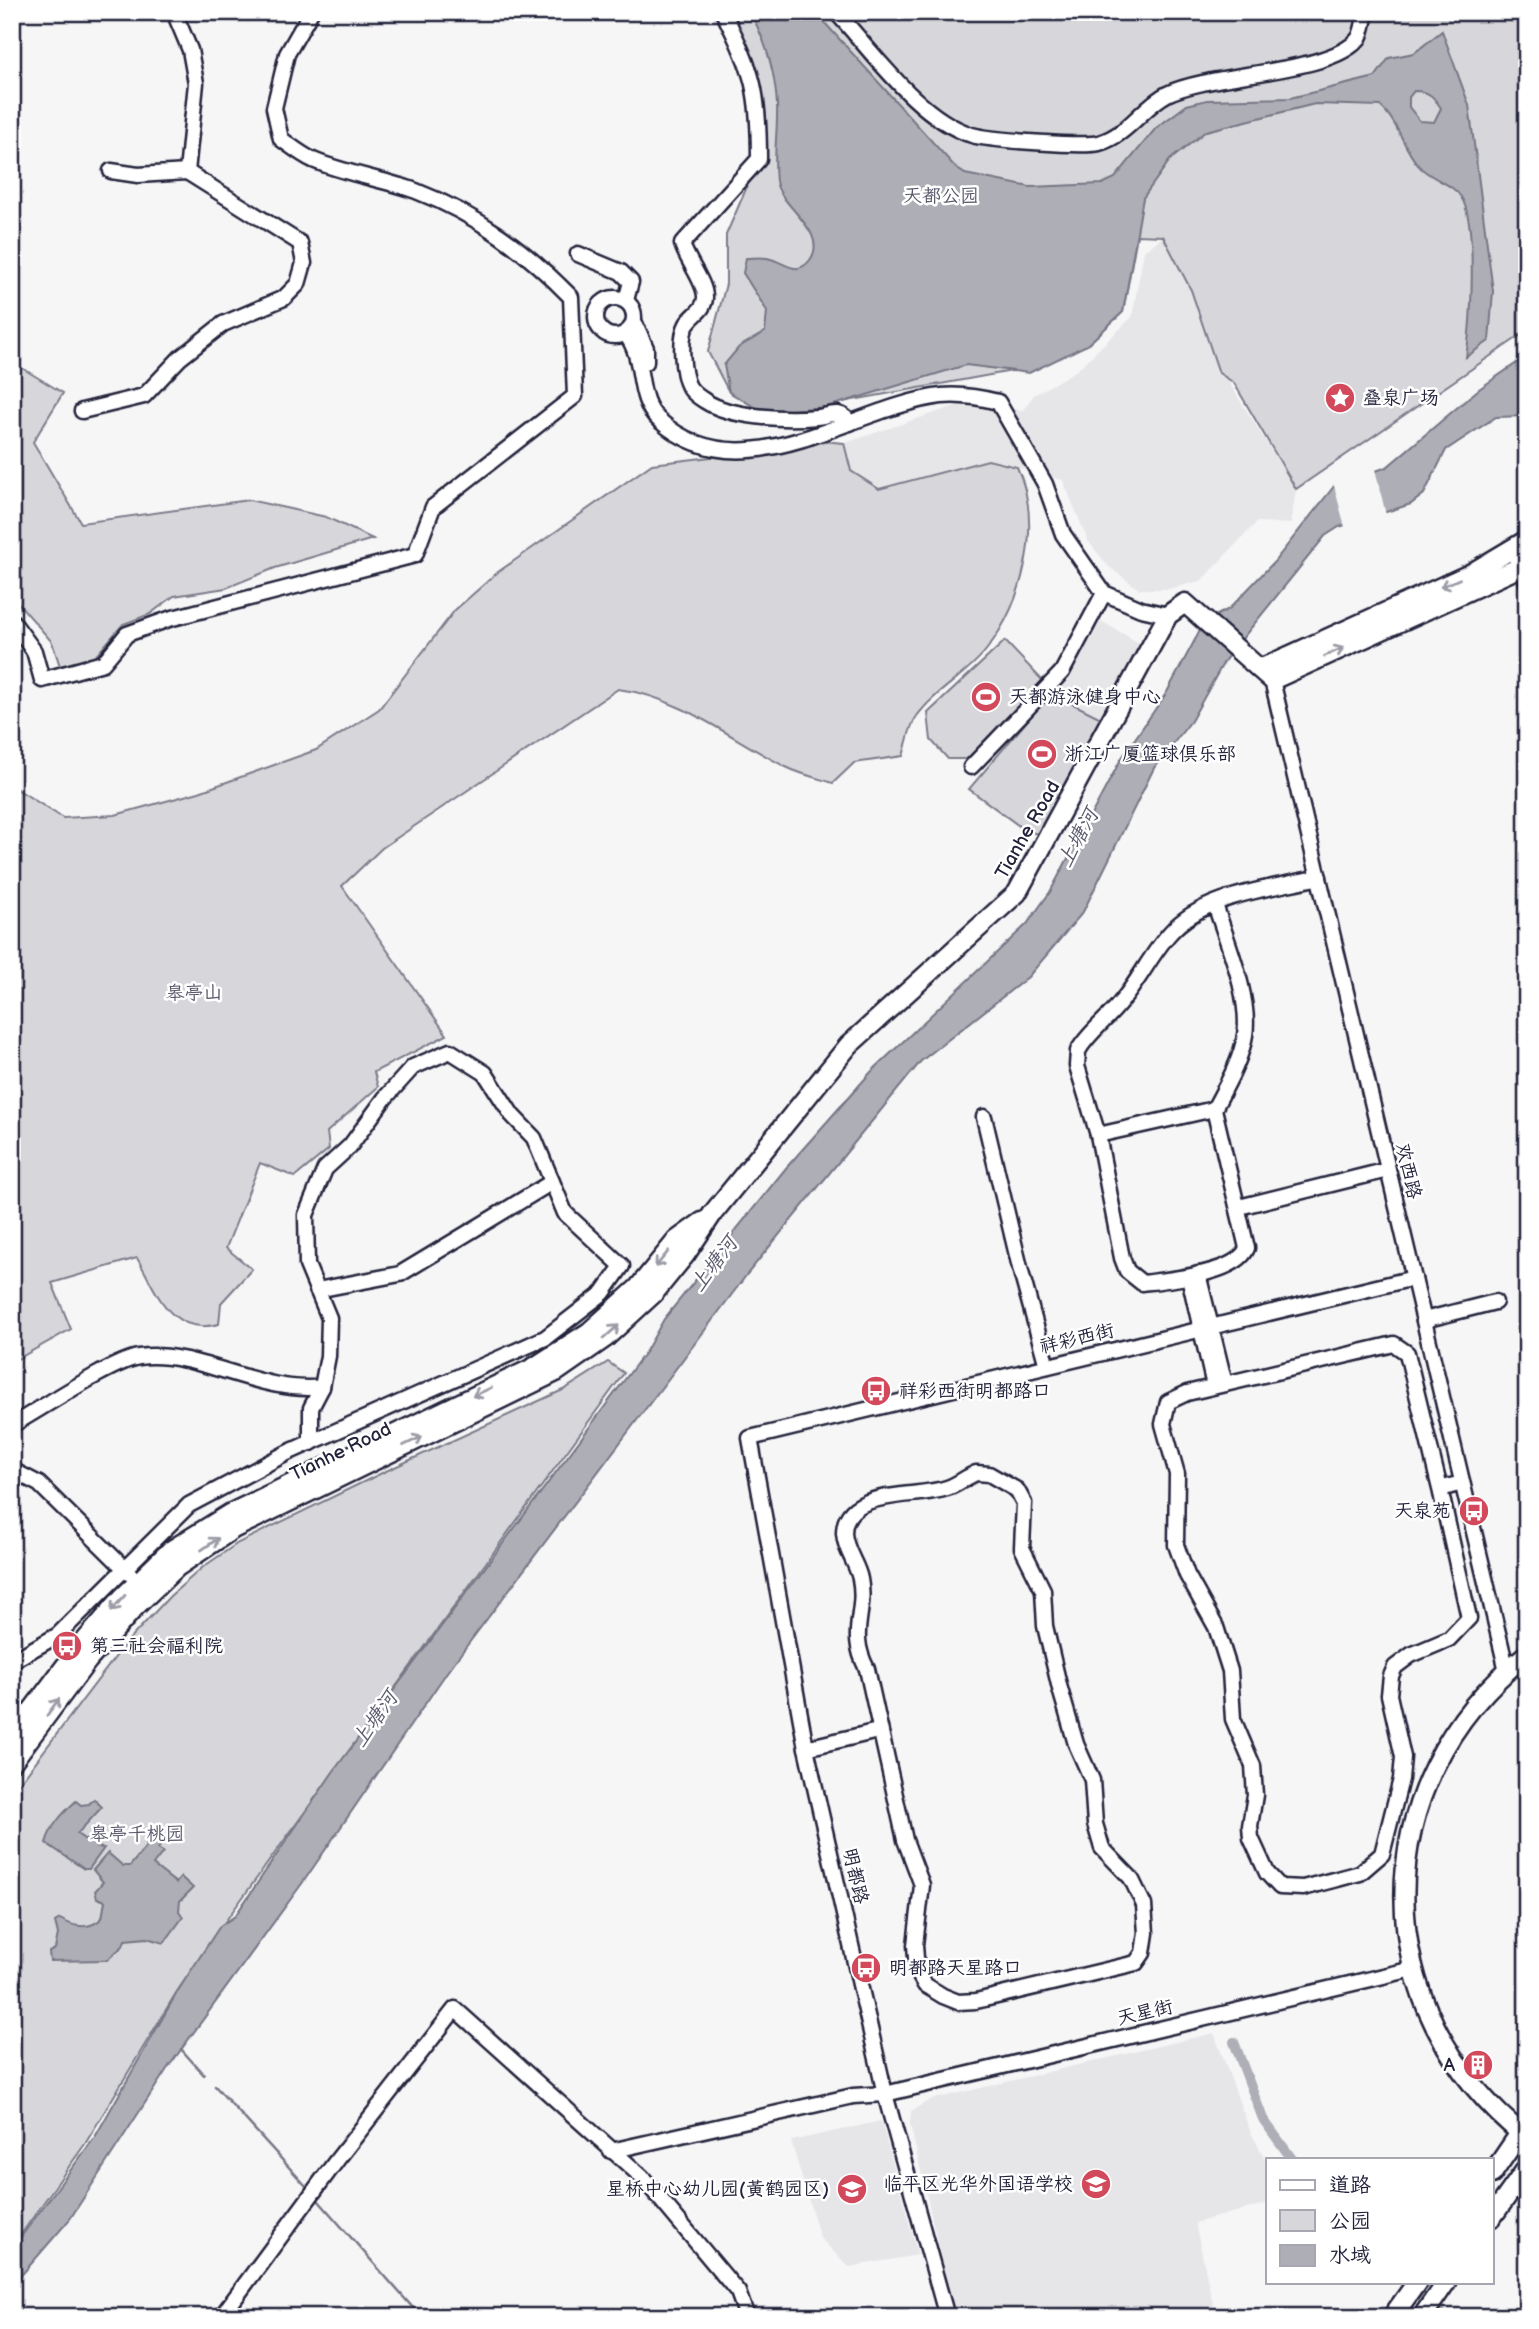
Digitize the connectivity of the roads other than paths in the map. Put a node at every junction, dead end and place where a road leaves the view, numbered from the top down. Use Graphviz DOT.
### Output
graph roads {
  1 [pos="174,12"];
  2 [pos="311,12"];
  3 [pos="723,12"];
  4 [pos="836,12"];
  5 [pos="1366,12"];
  6 [pos="111,171"];
  7 [pos="187,172"];
  8 [pos="578,254"];
  9 [pos="626,300"];
  10 [pos="630,327"];
  11 [pos="82,411"];
  12 [pos="850,423"];
  13 [pos="1527,540"];
  14 [pos="1511,552"];
  15 [pos="1525,571"];
  16 [pos="1104,593"];
  17 [pos="1168,615"];
  18 [pos="12,621"];
  19 [pos="1266,675"];
  20 [pos="971,767"];
  21 [pos="1319,877"];
  22 [pos="1215,904"];
  23 [pos="1214,1110"];
  24 [pos="985,1117"];
  25 [pos="1098,1135"];
  26 [pos="1388,1170"];
  27 [pos="552,1182"];
  28 [pos="1239,1207"];
  29 [pos="713,1213"];
  30 [pos="1194,1275"];
  31 [pos="1413,1278"];
  32 [pos="317,1290"];
  33 [pos="1495,1302"];
  34 [pos="1424,1320"];
  35 [pos="1206,1328"];
  36 [pos="1047,1366"];
  37 [pos="1220,1385"];
  38 [pos="322,1387"];
  39 [pos="12,1425"];
  40 [pos="750,1438"];
  41 [pos="312,1443"];
  42 [pos="12,1470"];
  43 [pos="1462,1483"];
  44 [pos="1440,1489"];
  45 [pos="124,1568"];
  46 [pos="138,1582"];
  47 [pos="1527,1654"];
  48 [pos="12,1661"];
  49 [pos="1507,1671"];
  50 [pos="878,1731"];
  51 [pos="12,1737"];
  52 [pos="806,1748"];
  53 [pos="12,1762"];
  54 [pos="1413,1969"];
  55 [pos="886,2094"];
  56 [pos="1523,2136"];
  57 [pos="611,2151"];
  58 [pos="1527,2168"];
  59 [pos="1494,2172"];
  60 [pos="1494,2214"];
  61 [pos="1416,2284"];
  62 [pos="1445,2284"];
  63 [pos="221,2317"];
  64 [pos="747,2317"];
  65 [pos="947,2317"];
  66 [pos="1392,2317"];
  67 [pos="1422,2317"];
  1 -- 7 [label="street"];
  2 -- 18 [label="street"];
  3 -- 12 [label="street"];
  4 -- 5 [label="street"];
  6 -- 7 [label="street"];
  7 -- 11 [label="street"];
  8 -- 9 [label="street"];
  9 -- 10 [label="street"];
  9 -- 10 [label="street"];
  10 -- 12 [label="street"];
  12 -- 16 [label="street"];
  13 -- 14 [label="main road"];
  14 -- 15 [label="street"];
  14 -- 19 [label="main road, one-way"];
  19 -- 15 [label="main road, one-way"];
  16 -- 17 [label="street"];
  16 -- 20 [label="street"];
  17 -- 19 [label="main road"];
  17 -- 29 [label="main road, Tianhe Road"];
  19 -- 21 [label="street, 欢西路"];
  21 -- 22 [label="street"];
  21 -- 26 [label="street, 欢西路"];
  22 -- 23 [label="street"];
  22 -- 25 [label="street"];
  23 -- 25 [label="street"];
  23 -- 28 [label="street"];
  24 -- 36 [label="street"];
  25 -- 30 [label="street"];
  26 -- 28 [label="street"];
  26 -- 31 [label="street, 欢西路"];
  27 -- 32 [label="street"];
  27 -- 32 [label="street"];
  27 -- 41 [label="street"];
  28 -- 30 [label="street"];
  29 -- 46 [label="main road, Tianhe Road, one-way"];
  53 -- 29 [label="main road, Tianhe Road, one-way"];
  30 -- 35 [label="street"];
  31 -- 34 [label="street, 欢西路"];
  31 -- 35 [label="street, 祥彩西街"];
  32 -- 38 [label="street"];
  33 -- 34 [label="street"];
  34 -- 43 [label="street, 欢西路"];
  35 -- 36 [label="street, 祥彩西街"];
  35 -- 37 [label="street"];
  36 -- 40 [label="street, 祥彩西街"];
  37 -- 44 [label="street"];
  37 -- 44 [label="street"];
  38 -- 39 [label="street"];
  38 -- 41 [label="street"];
  40 -- 52 [label="street, 明都路"];
  41 -- 45 [label="street"];
  42 -- 45 [label="street"];
  43 -- 44 [label="street"];
  43 -- 49 [label="street, 欢西路"];
  45 -- 46 [label="street"];
  45 -- 48 [label="street"];
  46 -- 51 [label="main road, Tianhe Road, one-way"];
  47 -- 49 [label="main road"];
  49 -- 54 [label="main road"];
  50 -- 50 [label="street"];
  50 -- 52 [label="street"];
  52 -- 55 [label="street, 明都路"];
  54 -- 55 [label="street, 天星街"];
  54 -- 56 [label="main road"];
  55 -- 57 [label="street, 天星街"];
  55 -- 65 [label="street, 明都路"];
  56 -- 59 [label="main road"];
  57 -- 63 [label="street"];
  57 -- 64 [label="street"];
  58 -- 60 [label="main road"];
  61 -- 66 [label="main road"];
  62 -- 67 [label="main road"];
}
